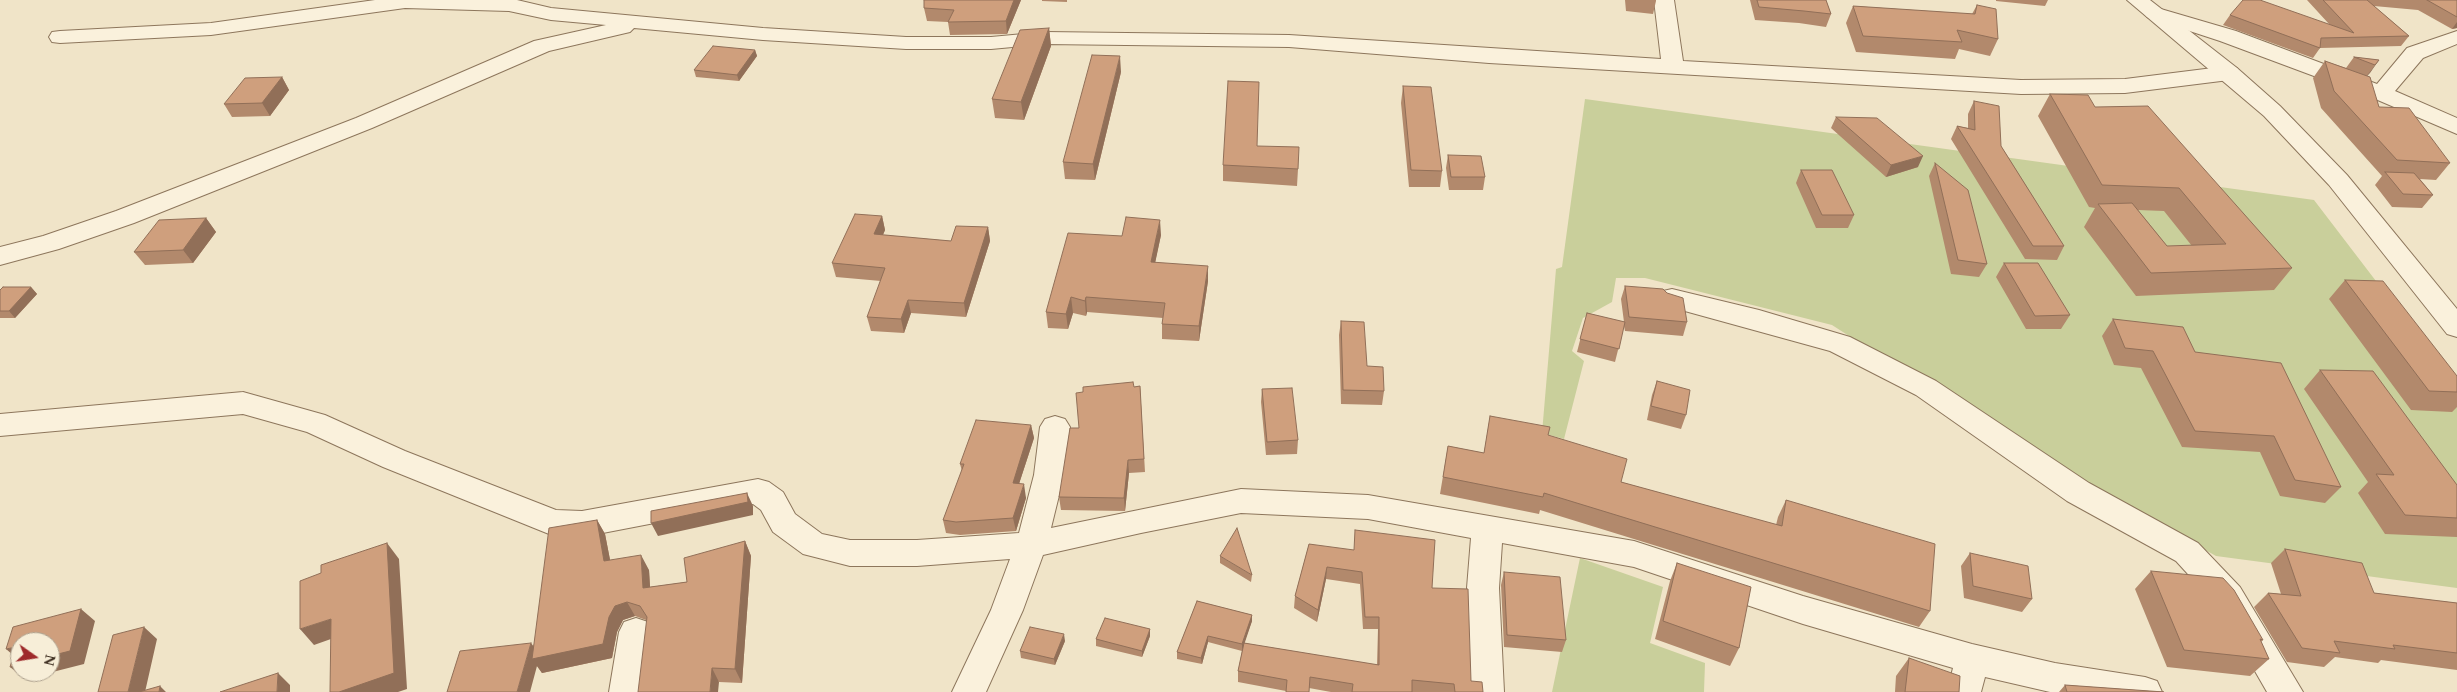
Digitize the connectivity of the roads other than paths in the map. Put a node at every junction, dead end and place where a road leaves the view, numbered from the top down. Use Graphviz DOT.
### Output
graph roads {
  1 [pos="1664,0"];
  2 [pos="498,2"];
  3 [pos="2146,7"];
  4 [pos="649,23"];
  5 [pos="60,37"];
  6 [pos="2457,37"];
  7 [pos="1674,67"];
  8 [pos="2229,73"];
  9 [pos="2381,93"];
  10 [pos="2457,127"];
  11 [pos="0,256"];
  12 [pos="1672,298"];
  13 [pos="2457,327"];
  14 [pos="0,425"];
  15 [pos="1055,427"];
  16 [pos="1488,527"];
  17 [pos="1031,545"];
  18 [pos="636,632"];
  19 [pos="1972,659"];
  20 [pos="626,692"];
  21 [pos="969,692"];
  22 [pos="1487,692"];
  23 [pos="1964,692"];
  24 [pos="2145,692"];
  25 [pos="2286,692"];
  1 -- 7 [label="street"];
  2 -- 4 [label="street"];
  2 -- 5 [label="street"];
  3 -- 8 [label="street"];
  3 -- 9 [label="street"];
  4 -- 7 [label="street"];
  4 -- 11 [label="street"];
  6 -- 9 [label="street"];
  7 -- 8 [label="street"];
  8 -- 13 [label="street"];
  9 -- 10 [label="street"];
  12 -- 25 [label="street"];
  14 -- 17 [label="street"];
  15 -- 17 [label="street"];
  16 -- 17 [label="street"];
  16 -- 19 [label="street"];
  16 -- 22 [label="street"];
  17 -- 21 [label="street"];
  18 -- 20 [label="street"];
  19 -- 23 [label="street"];
  19 -- 24 [label="street"];
}
